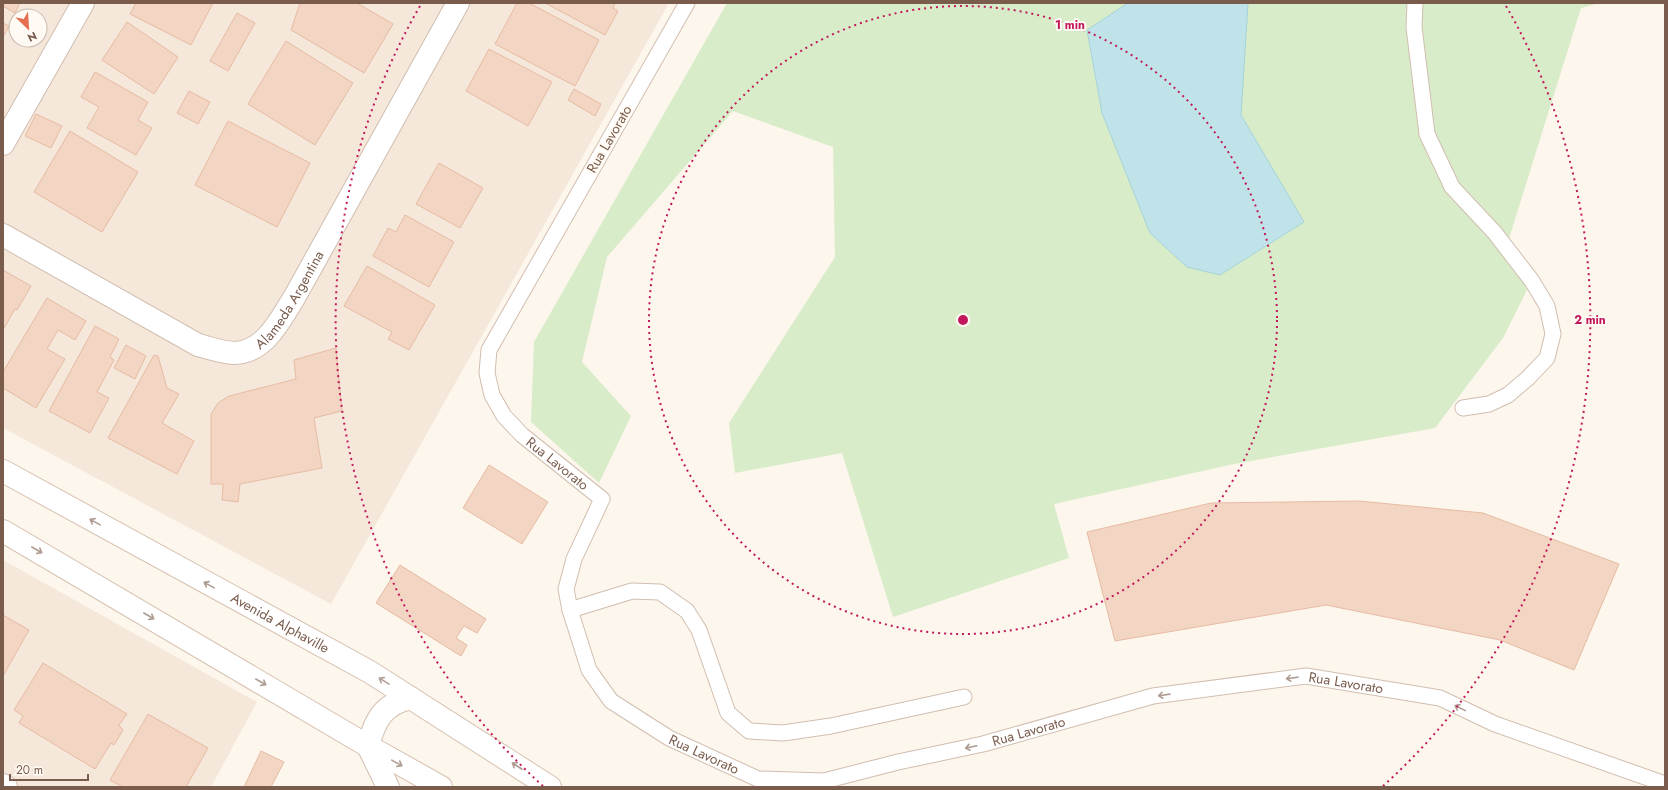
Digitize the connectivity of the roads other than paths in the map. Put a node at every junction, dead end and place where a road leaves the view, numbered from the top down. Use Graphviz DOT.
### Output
graph roads {
  1 [pos="83,3"];
  2 [pos="458,3"];
  3 [pos="687,3"];
  4 [pos="1415,3"];
  5 [pos="3,144"];
  6 [pos="3,235"];
  7 [pos="1463,408"];
  8 [pos="3,471"];
  9 [pos="3,531"];
  10 [pos="570,610"];
  11 [pos="964,697"];
  12 [pos="411,698"];
  13 [pos="368,746"];
  14 [pos="1665,784"];
  15 [pos="3,785"];
  16 [pos="6,787"];
  17 [pos="388,787"];
  18 [pos="441,787"];
  19 [pos="550,787"];
  1 -- 5 [label="main road"];
  2 -- 6 [label="main road, Alameda Argentina"];
  3 -- 10 [label="lane, Rua Lavorato"];
  4 -- 7 [label="lane"];
  12 -- 8 [label="main road, Avenida Alphaville, one-way"];
  9 -- 13 [label="main road, one-way"];
  10 -- 11 [label="lane"];
  14 -- 10 [label="lane, Rua Lavorato, one-way"];
  12 -- 13 [label="main road"];
  19 -- 12 [label="main road, Avenida Alphaville, one-way"];
  13 -- 17 [label="main road"];
  13 -- 18 [label="main road, one-way"];
  15 -- 16 [label="main road"];
}
